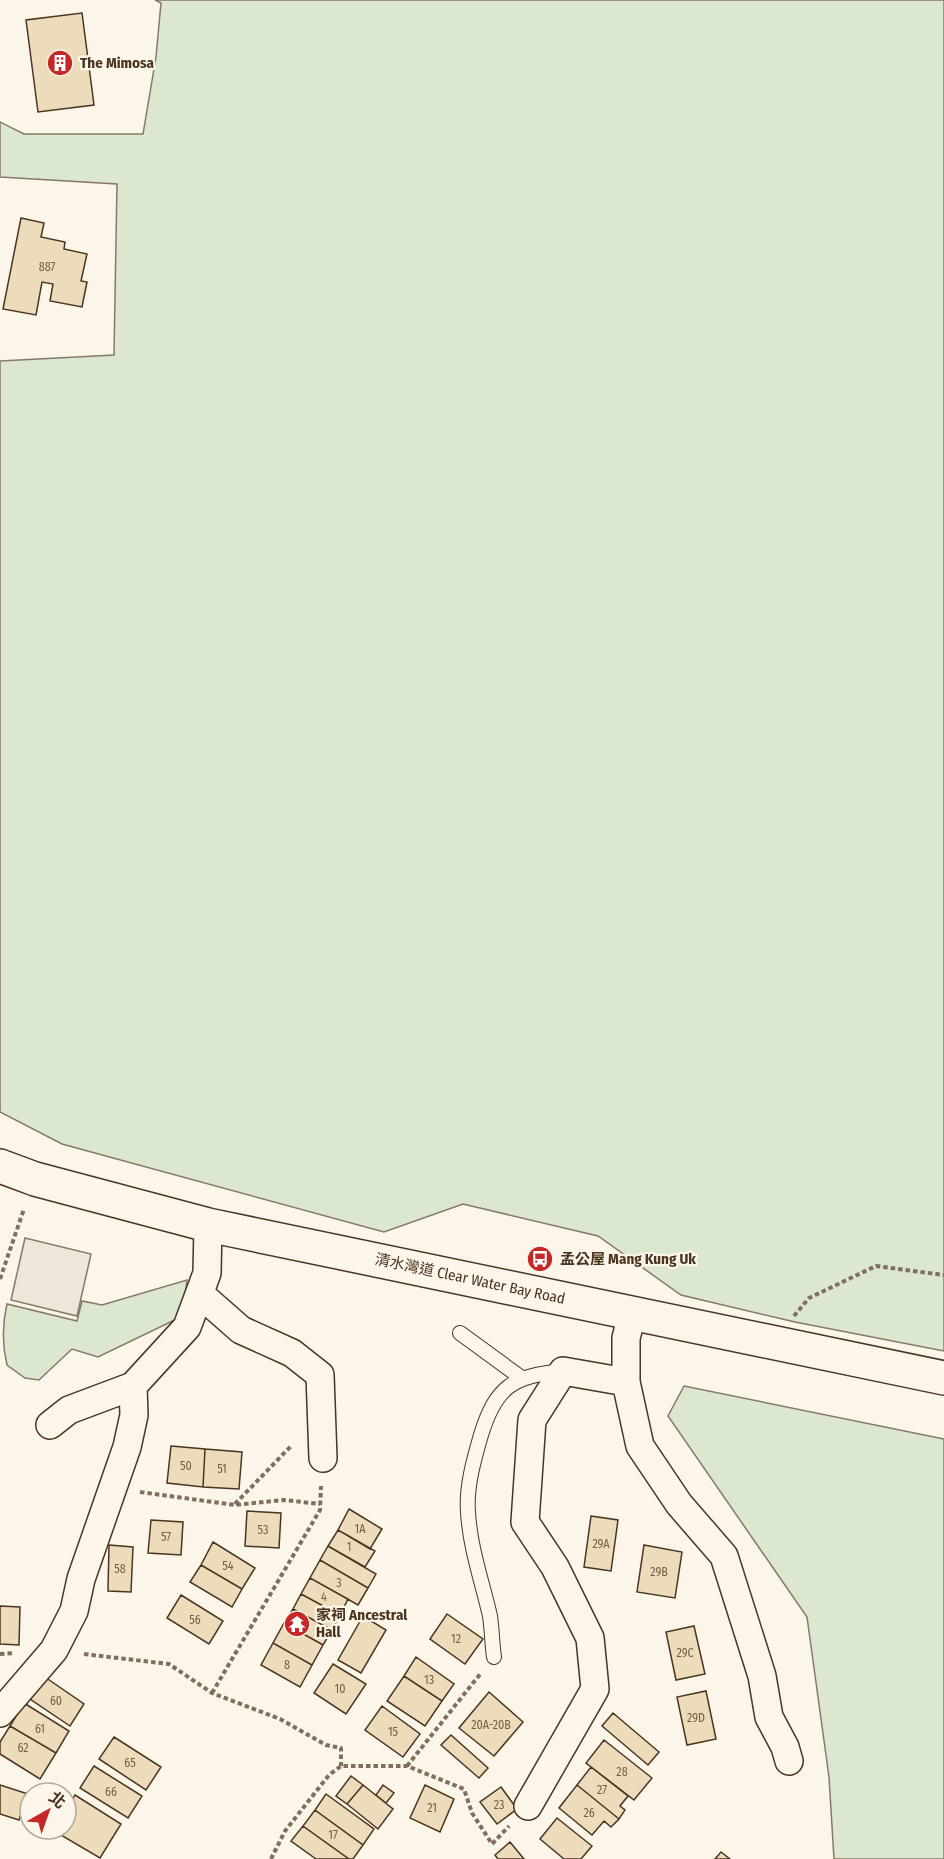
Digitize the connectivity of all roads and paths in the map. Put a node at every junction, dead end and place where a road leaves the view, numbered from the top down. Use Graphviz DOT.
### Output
graph roads {
  1 [pos="0,1166"];
  2 [pos="35,1179"];
  3 [pos="208,1226"];
  4 [pos="944,1275"];
  5 [pos="0,1279"];
  6 [pos="200,1294"];
  7 [pos="632,1315"];
  8 [pos="460,1333"];
  9 [pos="769,1343"];
  10 [pos="563,1371"];
  11 [pos="944,1378"];
  12 [pos="523,1379"];
  13 [pos="626,1382"];
  14 [pos="133,1386"];
  15 [pos="50,1425"];
  16 [pos="294,1443"];
  17 [pos="322,1458"];
  18 [pos="112,1489"];
  19 [pos="320,1504"];
  20 [pos="235,1505"];
  21 [pos="494,1657"];
  22 [pos="169,1665"];
  23 [pos="212,1693"];
  24 [pos="0,1713"];
  25 [pos="789,1761"];
  26 [pos="341,1766"];
  27 [pos="407,1766"];
  28 [pos="528,1806"];
  29 [pos="492,1844"];
  30 [pos="271,1859"];
  1 -- 2 [label="main road, 清水灣道 Clear Water Bay Road"];
  2 -- 3 [label="main road, 清水灣道 Clear Water Bay Road"];
  2 -- 5 [label="path"];
  3 -- 6 [label="street"];
  3 -- 7 [label="main road, 清水灣道 Clear Water Bay Road"];
  4 -- 9 [label="path"];
  6 -- 14 [label="street"];
  6 -- 17 [label="street"];
  7 -- 9 [label="main road, 清水灣道 Clear Water Bay Road"];
  7 -- 13 [label="street"];
  8 -- 12 [label="lane"];
  9 -- 11 [label="main road, 清水灣道 Clear Water Bay Road"];
  10 -- 12 [label="lane"];
  10 -- 13 [label="street"];
  10 -- 28 [label="street"];
  12 -- 21 [label="lane"];
  13 -- 25 [label="street"];
  14 -- 15 [label="street"];
  14 -- 18 [label="street"];
  16 -- 20 [label="path"];
  17 -- 19 [label="path"];
  18 -- 20 [label="path"];
  18 -- 24 [label="street"];
  19 -- 20 [label="path"];
  19 -- 23 [label="path"];
  21 -- 27 [label="path"];
  22 -- 23 [label="path"];
  23 -- 26 [label="path"];
  26 -- 27 [label="path"];
  26 -- 30 [label="path"];
  27 -- 29 [label="path"];
}
